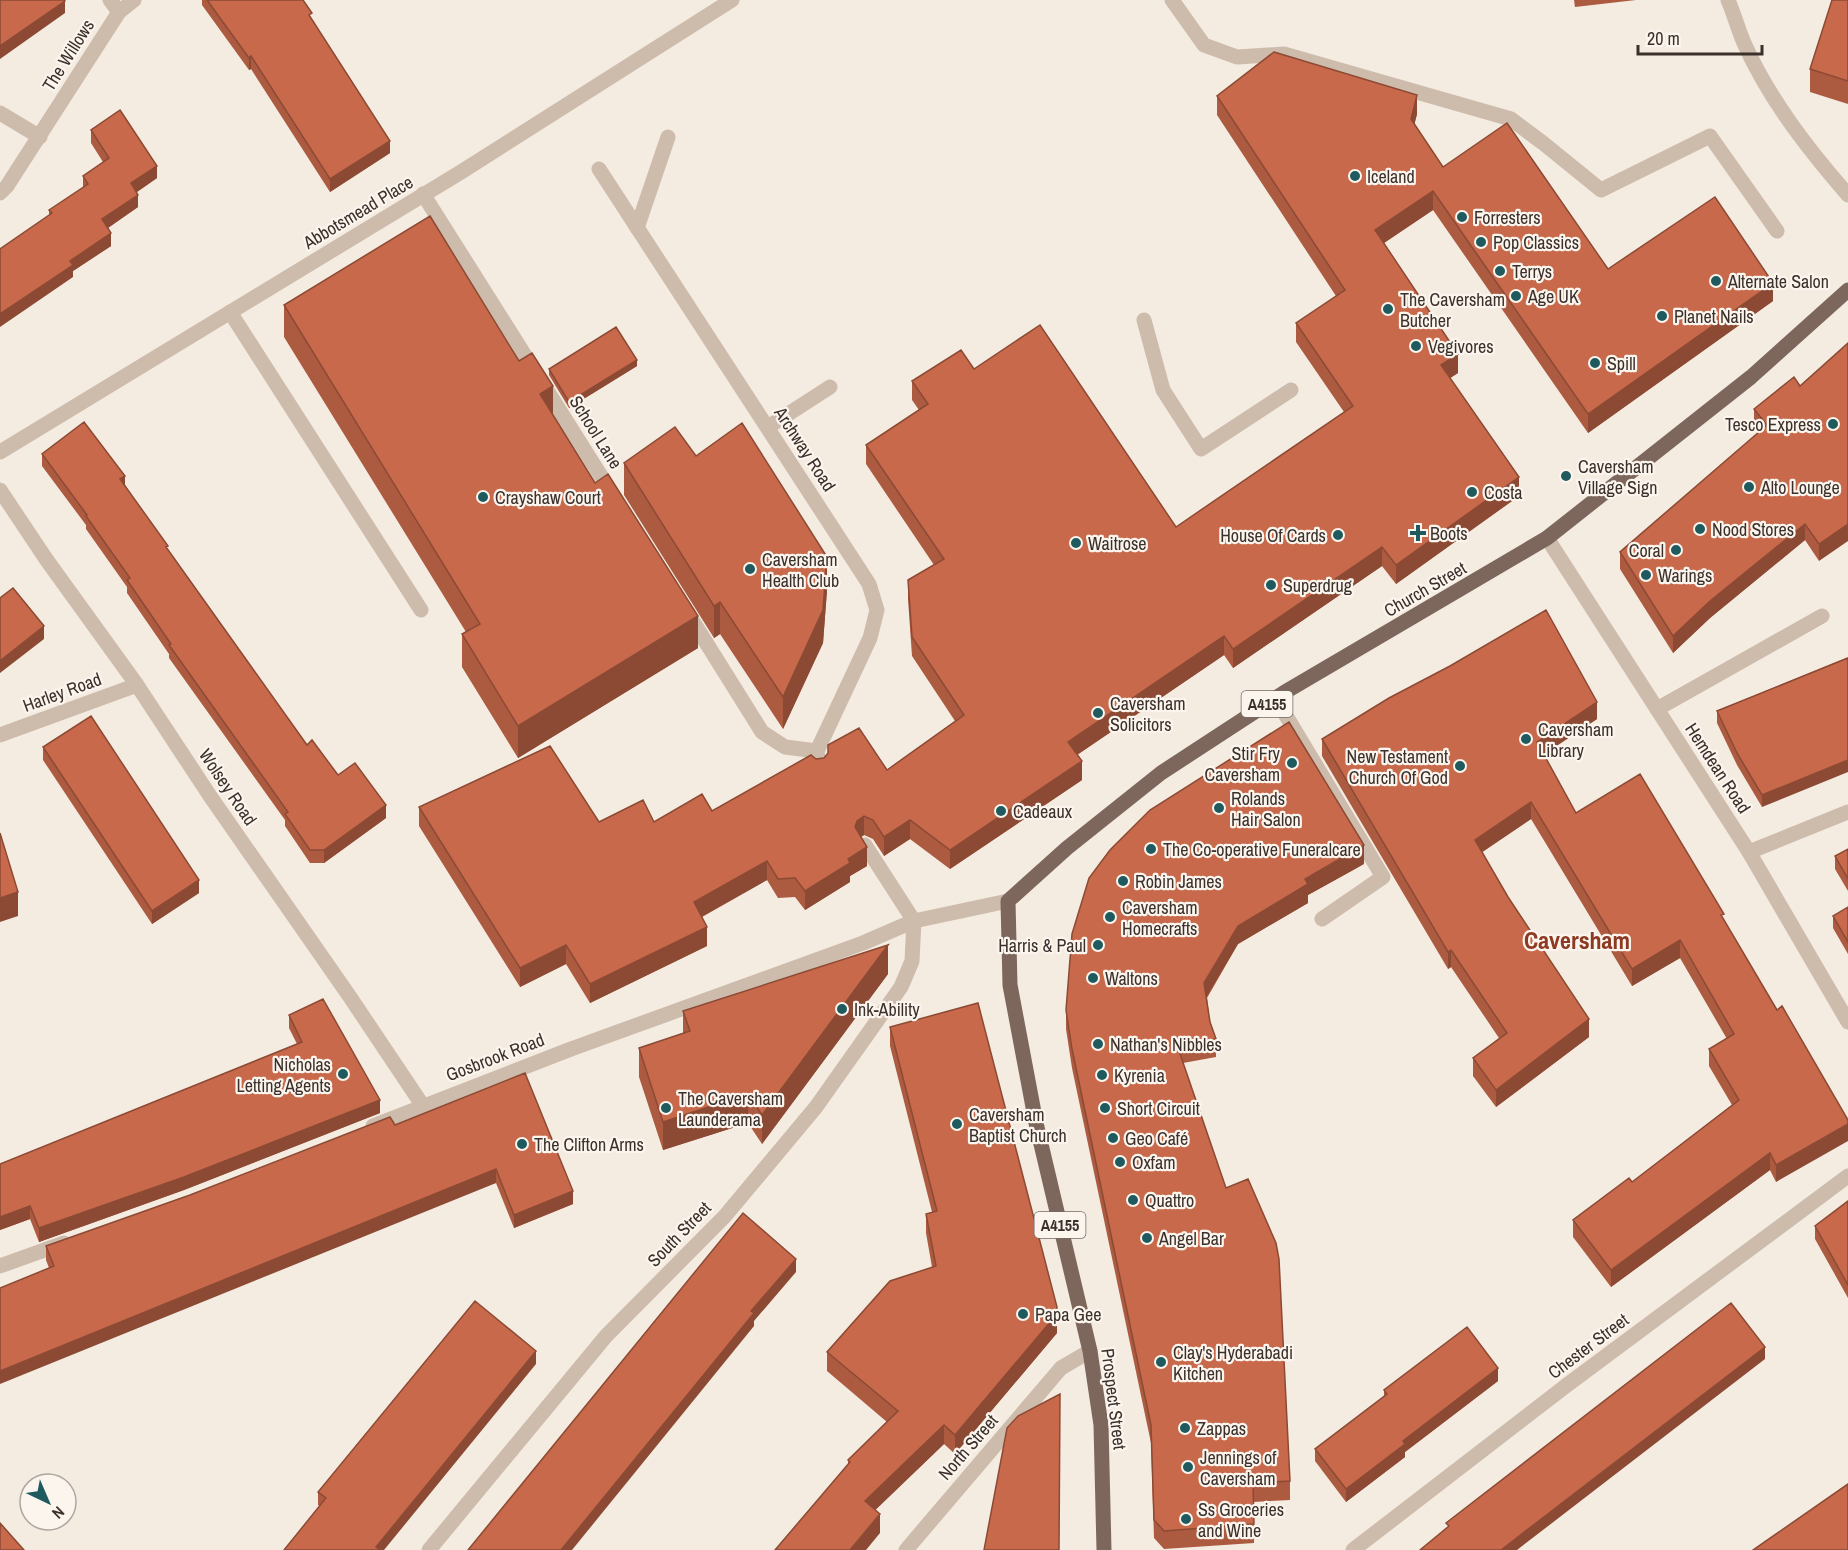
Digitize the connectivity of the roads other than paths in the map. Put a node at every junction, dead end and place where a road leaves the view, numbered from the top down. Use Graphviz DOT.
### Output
graph roads {
  1 [pos="134,0"];
  2 [pos="732,0"];
  3 [pos="1172,0"];
  4 [pos="1728,0"];
  5 [pos="114,6"];
  6 [pos="0,113"];
  7 [pos="40,136"];
  8 [pos="668,137"];
  9 [pos="599,169"];
  10 [pos="0,193"];
  11 [pos="423,195"];
  12 [pos="1848,195"];
  13 [pos="637,228"];
  14 [pos="1777,231"];
  15 [pos="1848,291"];
  16 [pos="230,312"];
  17 [pos="1144,320"];
  18 [pos="830,387"];
  19 [pos="1291,390"];
  20 [pos="768,427"];
  21 [pos="0,452"];
  22 [pos="0,490"];
  23 [pos="621,507"];
  24 [pos="1547,538"];
  25 [pos="678,598"];
  26 [pos="421,610"];
  27 [pos="1822,616"];
  28 [pos="137,686"];
  29 [pos="1276,699"];
  30 [pos="1657,709"];
  31 [pos="0,735"];
  32 [pos="817,751"];
  33 [pos="819,769"];
  34 [pos="1848,812"];
  35 [pos="865,845"];
  36 [pos="1749,852"];
  37 [pos="1008,901"];
  38 [pos="1323,919"];
  39 [pos="914,921"];
  40 [pos="1848,1022"];
  41 [pos="423,1106"];
  42 [pos="359,1131"];
  43 [pos="1848,1176"];
  44 [pos="77,1238"];
  45 [pos="0,1266"];
  46 [pos="1090,1351"];
  47 [pos="429,1550"];
  48 [pos="906,1550"];
  49 [pos="1104,1550"];
  50 [pos="1353,1550"];
  1 -- 5 [label="street, The Willows"];
  2 -- 11 [label="street, Abbotsmead Place"];
  3 -- 14 [label="street"];
  4 -- 12 [label="street"];
  5 -- 7 [label="street, The Willows"];
  6 -- 7 [label="street"];
  7 -- 10 [label="street, The Willows"];
  8 -- 13 [label="street"];
  9 -- 13 [label="street, Archway Road"];
  11 -- 16 [label="street, Abbotsmead Place"];
  11 -- 23 [label="street, School Lane"];
  13 -- 20 [label="street, Archway Road"];
  15 -- 24 [label="main road, Church Street / A4155"];
  16 -- 21 [label="street, Abbotsmead Place"];
  16 -- 26 [label="street"];
  17 -- 19 [label="street"];
  18 -- 20 [label="street"];
  20 -- 32 [label="street, Archway Road"];
  22 -- 28 [label="street, Wolsey Road"];
  24 -- 29 [label="main road, Church Street / A4155"];
  24 -- 30 [label="street, Hemdean Road"];
  25 -- 32 [label="street"];
  27 -- 30 [label="street"];
  28 -- 31 [label="street, Harley Road"];
  28 -- 41 [label="street, Wolsey Road"];
  29 -- 37 [label="main road, Church Street / A4155"];
  29 -- 38 [label="street"];
  30 -- 36 [label="street, Hemdean Road"];
  32 -- 33 [label="street"];
  34 -- 36 [label="street"];
  35 -- 39 [label="street"];
  36 -- 40 [label="street, Hemdean Road"];
  37 -- 39 [label="street, Gosbrook Road"];
  37 -- 46 [label="main road, Prospect Street / A4155"];
  39 -- 41 [label="street, Gosbrook Road"];
  39 -- 47 [label="street, South Street"];
  41 -- 42 [label="street, Gosbrook Road"];
  43 -- 50 [label="street, Chester Street"];
  44 -- 45 [label="street"];
  46 -- 48 [label="street, North Street"];
  46 -- 49 [label="main road, Prospect Street / A4155"];
}
